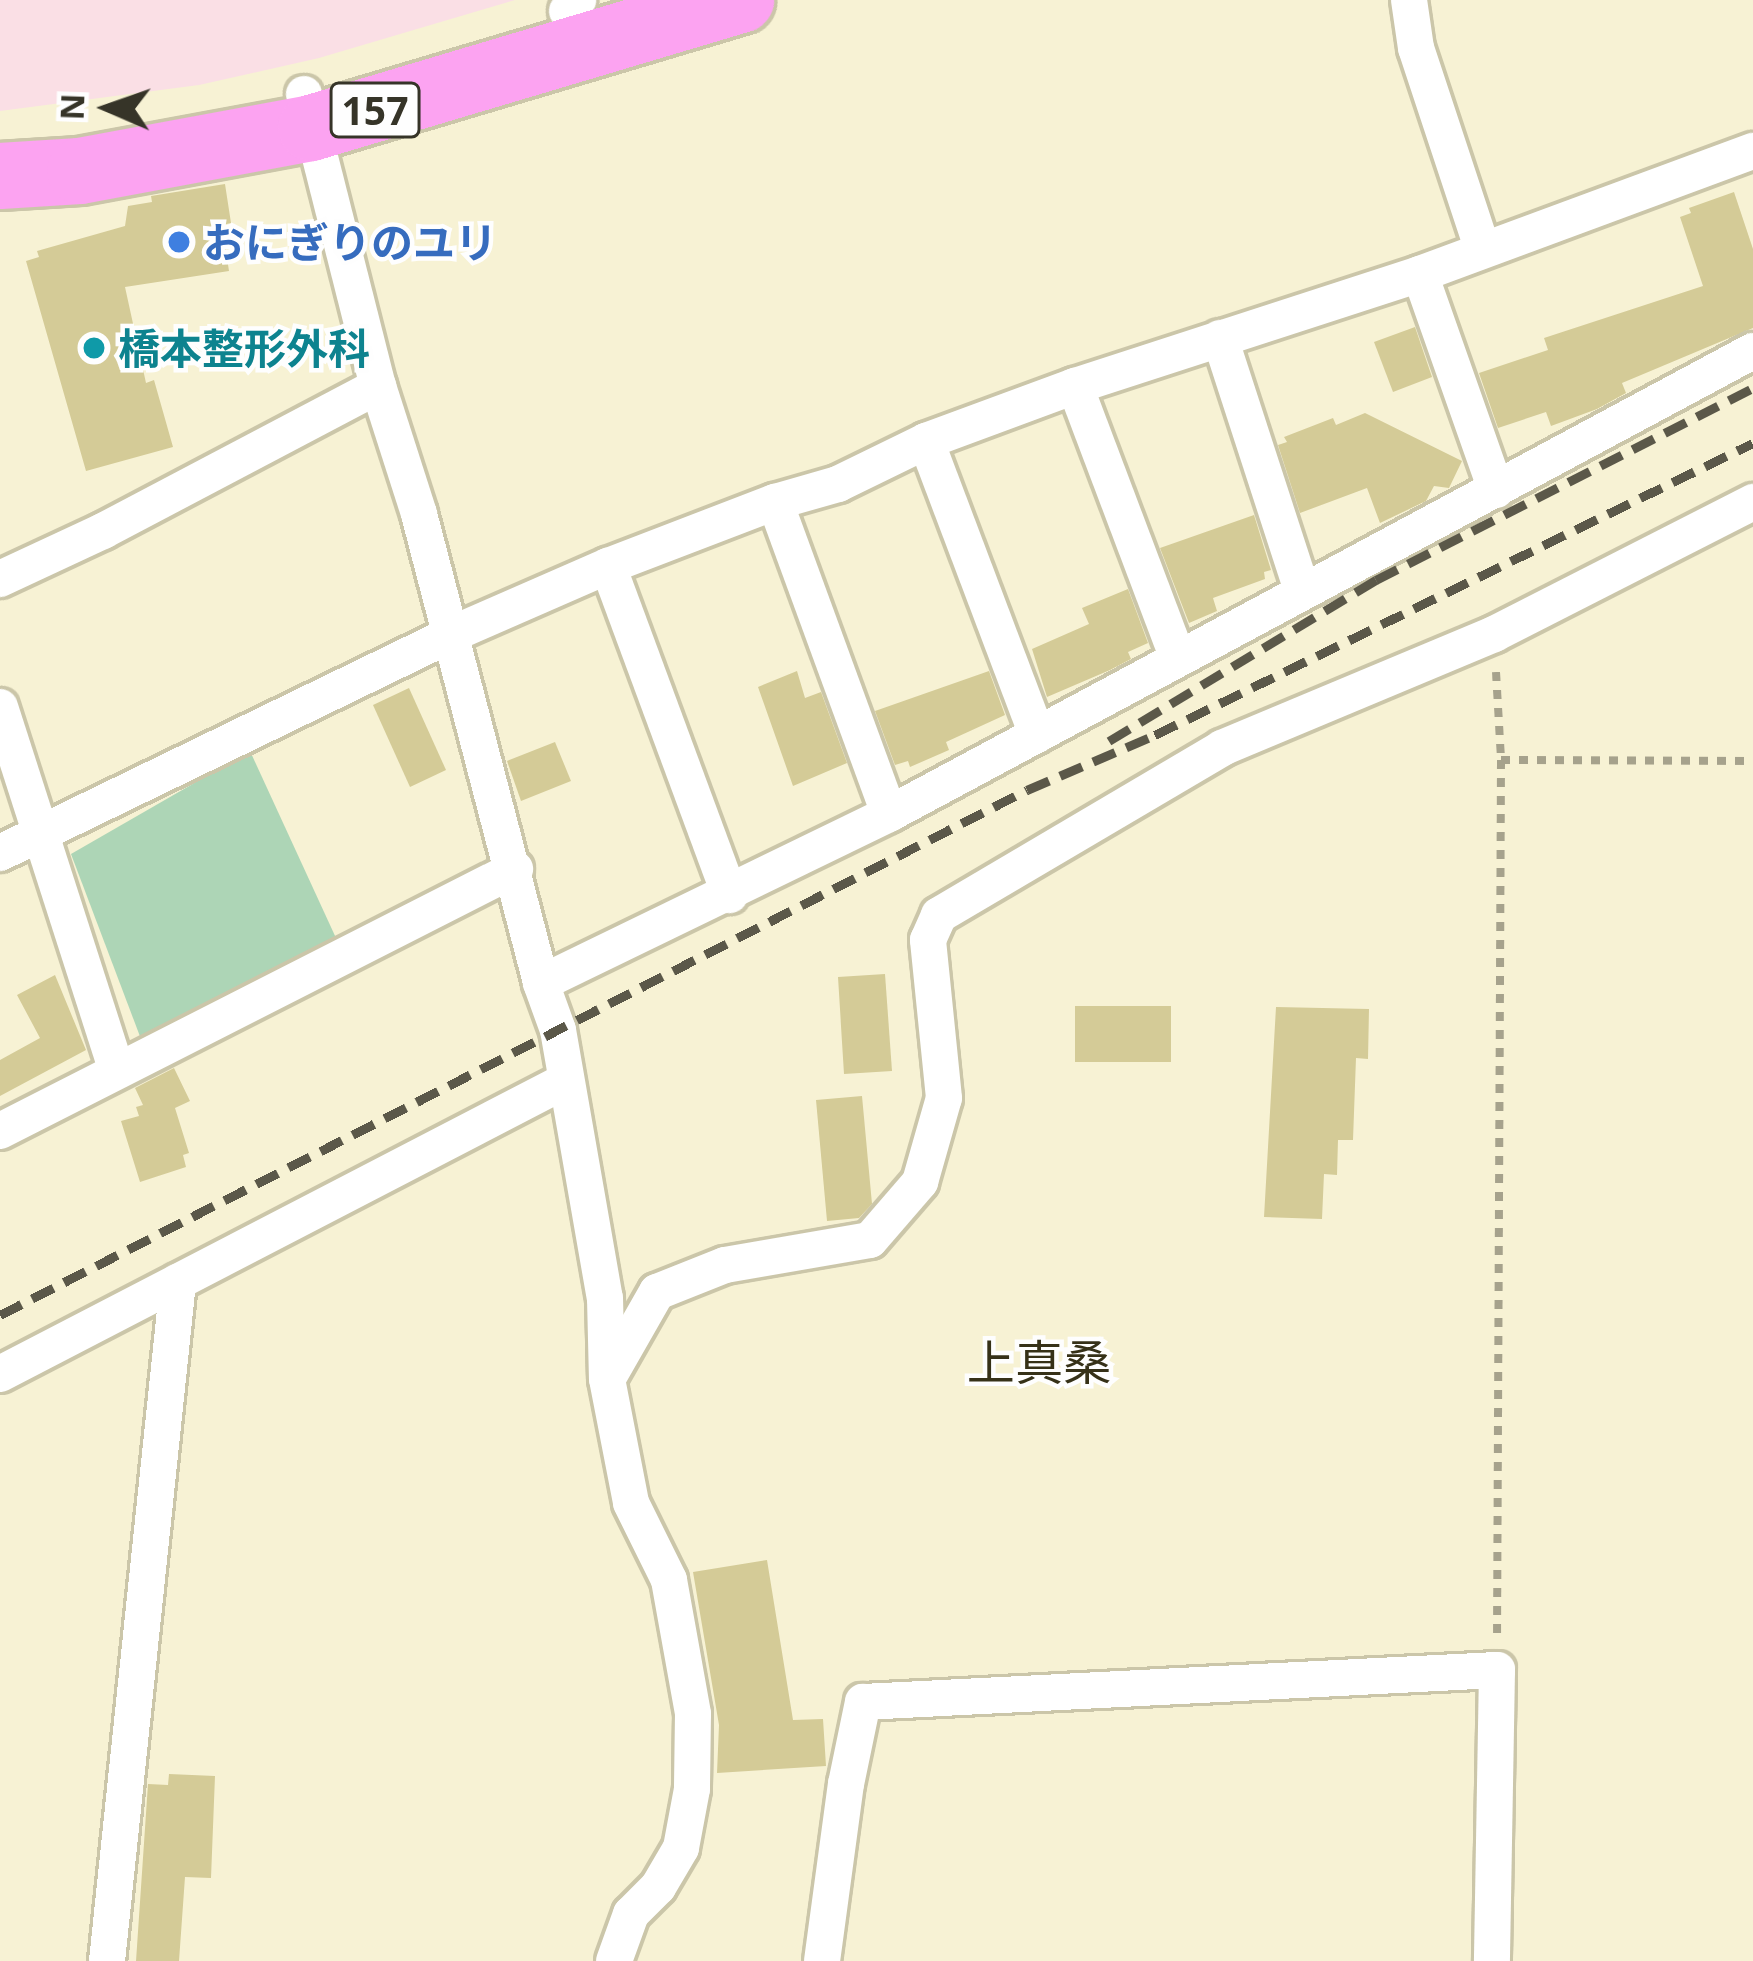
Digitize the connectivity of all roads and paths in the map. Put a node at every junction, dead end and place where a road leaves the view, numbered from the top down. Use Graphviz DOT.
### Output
graph roads {
  1 [pos="741,0"];
  2 [pos="1409,0"];
  3 [pos="583,4"];
  4 [pos="308,111"];
  5 [pos="0,136"];
  6 [pos="1753,151"];
  7 [pos="0,176"];
  8 [pos="1482,248"];
  9 [pos="1420,274"];
  10 [pos="1220,338"];
  11 [pos="1753,351"];
  12 [pos="378,386"];
  13 [pos="1075,386"];
  14 [pos="926,441"];
  15 [pos="1496,490"];
  16 [pos="775,502"];
  17 [pos="1753,502"];
  18 [pos="608,566"];
  19 [pos="0,579"];
  20 [pos="1301,591"];
  21 [pos="452,634"];
  22 [pos="1494,634"];
  23 [pos="1178,658"];
  24 [pos="0,706"];
  25 [pos="1037,735"];
  26 [pos="1502,760"];
  27 [pos="1753,761"];
  28 [pos="889,814"];
  29 [pos="39,833"];
  30 [pos="0,854"];
  31 [pos="515,869"];
  32 [pos="730,896"];
  33 [pos="542,983"];
  34 [pos="117,1072"];
  35 [pos="563,1082"];
  36 [pos="0,1131"];
  37 [pos="178,1282"];
  38 [pos="0,1374"];
  39 [pos="607,1379"];
  40 [pos="1497,1670"];
  41 [pos="107,1961"];
  42 [pos="614,1961"];
  43 [pos="822,1961"];
  44 [pos="1492,1961"];
  1 -- 4 [label="highway, 157"];
  2 -- 8 [label="street"];
  3 -- 4 [label="highway, 157"];
  4 -- 5 [label="highway, 157"];
  4 -- 7 [label="highway, 157"];
  4 -- 12 [label="street"];
  6 -- 8 [label="street"];
  8 -- 9 [label="street"];
  9 -- 10 [label="street"];
  9 -- 15 [label="street"];
  10 -- 13 [label="street"];
  10 -- 20 [label="street"];
  11 -- 15 [label="street"];
  12 -- 19 [label="street"];
  12 -- 21 [label="street"];
  13 -- 14 [label="street"];
  13 -- 23 [label="street"];
  14 -- 16 [label="street"];
  14 -- 25 [label="street"];
  15 -- 20 [label="street"];
  16 -- 18 [label="street"];
  16 -- 28 [label="street"];
  17 -- 22 [label="street"];
  18 -- 21 [label="street"];
  18 -- 32 [label="street"];
  20 -- 23 [label="street"];
  21 -- 29 [label="street"];
  21 -- 31 [label="street"];
  22 -- 26 [label="path"];
  22 -- 39 [label="street"];
  23 -- 25 [label="street"];
  24 -- 29 [label="street"];
  25 -- 28 [label="street"];
  26 -- 27 [label="path"];
  26 -- 40 [label="path"];
  28 -- 32 [label="street"];
  29 -- 30 [label="street"];
  29 -- 34 [label="street"];
  31 -- 33 [label="street"];
  31 -- 34 [label="street"];
  32 -- 33 [label="street"];
  33 -- 35 [label="street"];
  34 -- 36 [label="street"];
  35 -- 37 [label="street"];
  35 -- 39 [label="street"];
  37 -- 38 [label="street"];
  37 -- 41 [label="street"];
  39 -- 42 [label="street"];
  40 -- 43 [label="street"];
  40 -- 44 [label="street"];
}
